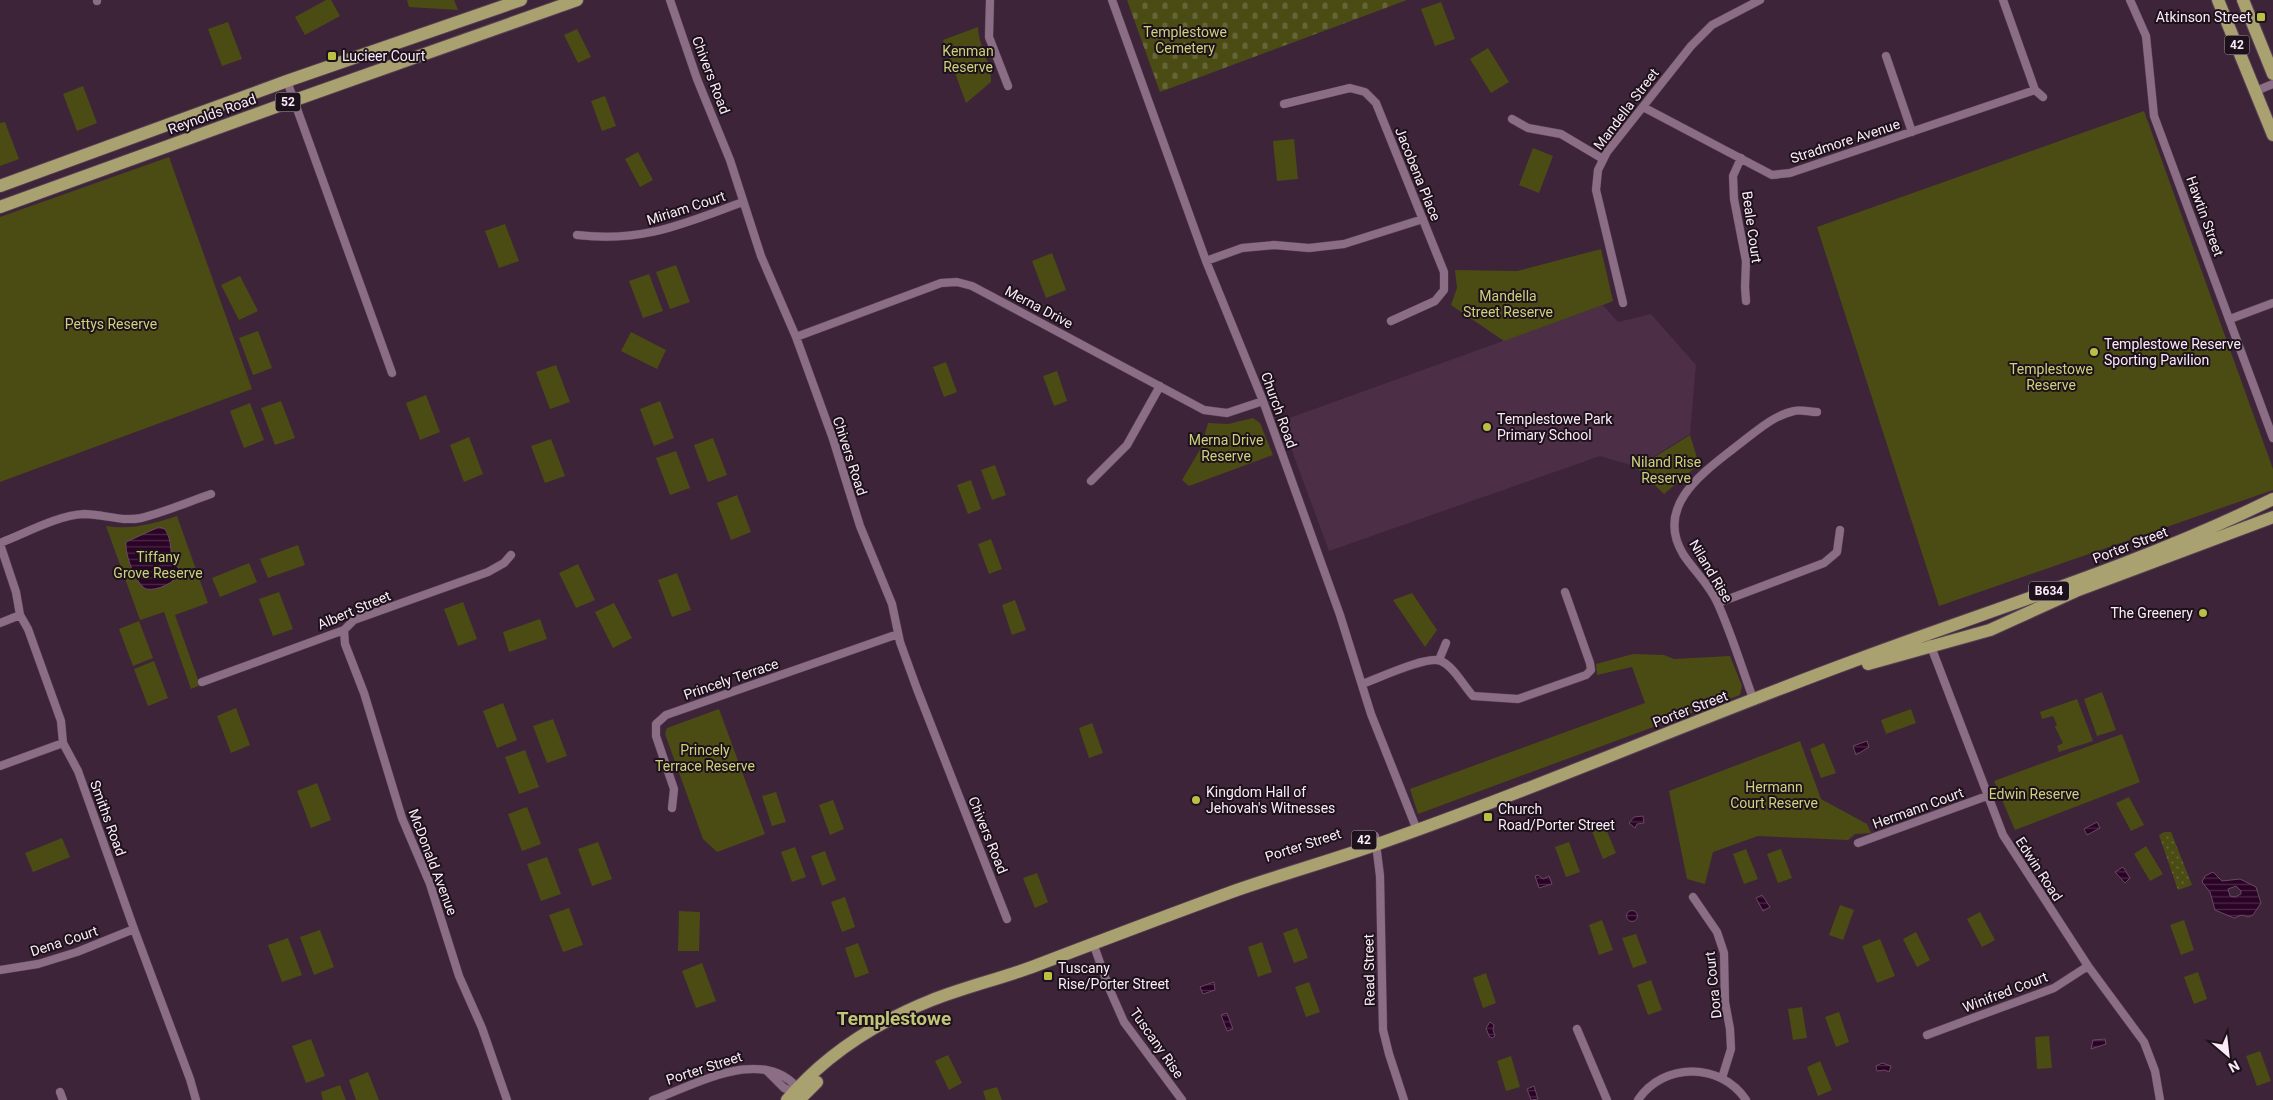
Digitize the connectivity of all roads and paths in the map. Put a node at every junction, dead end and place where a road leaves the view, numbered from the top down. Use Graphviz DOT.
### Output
graph roads {
  1 [pos="521,0"];
  2 [pos="577,0"];
  3 [pos="670,0"];
  4 [pos="990,0"];
  5 [pos="1112,0"];
  6 [pos="1760,0"];
  7 [pos="2003,0"];
  8 [pos="2130,0"];
  9 [pos="2218,0"];
  10 [pos="2243,0"];
  11 [pos="1886,56"];
  12 [pos="2273,74"];
  13 [pos="287,81"];
  14 [pos="2273,84"];
  15 [pos="1008,86"];
  16 [pos="2035,90"];
  17 [pos="2256,90"];
  18 [pos="2043,97"];
  19 [pos="295,100"];
  20 [pos="1284,104"];
  21 [pos="1642,106"];
  22 [pos="1512,119"];
  23 [pos="1912,132"];
  24 [pos="2273,135"];
  25 [pos="1741,158"];
  26 [pos="1603,159"];
  27 [pos="0,186"];
  28 [pos="743,202"];
  29 [pos="0,207"];
  30 [pos="1423,219"];
  31 [pos="577,235"];
  32 [pos="1206,261"];
  33 [pos="1746,301"];
  34 [pos="1623,303"];
  35 [pos="2273,303"];
  36 [pos="2230,318"];
  37 [pos="1391,321"];
  38 [pos="796,337"];
  39 [pos="392,373"];
  40 [pos="1160,386"];
  41 [pos="1263,401"];
  42 [pos="1817,412"];
  43 [pos="2273,438"];
  44 [pos="1091,481"];
  45 [pos="211,494"];
  46 [pos="2273,499"];
  47 [pos="2273,517"];
  48 [pos="1840,530"];
  49 [pos="0,543"];
  50 [pos="511,555"];
  51 [pos="1565,592"];
  52 [pos="1718,603"];
  53 [pos="1995,610"];
  54 [pos="20,616"];
  55 [pos="2011,622"];
  56 [pos="0,623"];
  57 [pos="344,630"];
  58 [pos="898,634"];
  59 [pos="1926,634"];
  60 [pos="1446,643"];
  61 [pos="1931,647"];
  62 [pos="1439,660"];
  63 [pos="202,682"];
  64 [pos="1362,684"];
  65 [pos="1754,700"];
  66 [pos="63,743"];
  67 [pos="0,766"];
  68 [pos="1987,796"];
  69 [pos="672,808"];
  70 [pos="1415,826"];
  71 [pos="1376,840"];
  72 [pos="1858,844"];
  73 [pos="1693,897"];
  74 [pos="1007,919"];
  75 [pos="134,929"];
  76 [pos="1093,943"];
  77 [pos="2088,966"];
  78 [pos="0,970"];
  79 [pos="1577,1029"];
  80 [pos="1927,1035"];
  81 [pos="1722,1078"];
  82 [pos="60,1092"];
  83 [pos="796,1094"];
  84 [pos="63,1100"];
  85 [pos="196,1100"];
  86 [pos="507,1100"];
  87 [pos="653,1100"];
  88 [pos="1182,1100"];
  89 [pos="1404,1100"];
  90 [pos="1607,1100"];
  91 [pos="1638,1100"];
  92 [pos="1746,1100"];
  93 [pos="2160,1100"];
  1 -- 13 [label="main road, Reynolds Road / 52"];
  2 -- 19 [label="main road, Reynolds Road / 52"];
  3 -- 28 [label="street, Chivers Road"];
  4 -- 15 [label="street"];
  5 -- 32 [label="street, Church Road"];
  6 -- 21 [label="street, Mandella Street"];
  7 -- 16 [label="street"];
  8 -- 36 [label="street, Hawtin Street"];
  9 -- 17 [label="main road, 42"];
  10 -- 12 [label="main road, 42"];
  11 -- 23 [label="street"];
  13 -- 19 [label="street"];
  13 -- 27 [label="main road, Reynolds Road / 52"];
  14 -- 17 [label="street"];
  16 -- 18 [label="street"];
  16 -- 23 [label="street, Stradmore Avenue"];
  17 -- 24 [label="main road, 42"];
  19 -- 29 [label="main road, Reynolds Road / 52"];
  19 -- 39 [label="street"];
  20 -- 30 [label="street, Jacobena Place"];
  21 -- 25 [label="street, Stradmore Avenue"];
  21 -- 26 [label="street, Mandella Street"];
  22 -- 26 [label="street"];
  23 -- 25 [label="street, Stradmore Avenue"];
  25 -- 33 [label="street, Beale Court"];
  26 -- 34 [label="street, Mandella Street"];
  28 -- 31 [label="street, Miriam Court"];
  28 -- 38 [label="street, Chivers Road"];
  30 -- 32 [label="street"];
  30 -- 37 [label="street, Jacobena Place"];
  32 -- 41 [label="street, Church Road"];
  35 -- 36 [label="street"];
  36 -- 43 [label="street, Hawtin Street"];
  38 -- 40 [label="street, Merna Drive"];
  38 -- 58 [label="street, Chivers Road"];
  40 -- 41 [label="street, Merna Drive"];
  40 -- 44 [label="street"];
  41 -- 64 [label="street, Church Road"];
  42 -- 52 [label="street, Niland Rise"];
  45 -- 49 [label="street"];
  46 -- 53 [label="main road, Porter Street / B634"];
  47 -- 55 [label="main road, Porter Street / B634"];
  48 -- 52 [label="street"];
  49 -- 54 [label="street, Smiths Road"];
  50 -- 57 [label="street, Albert Street"];
  51 -- 62 [label="street"];
  52 -- 65 [label="street, Niland Rise"];
  53 -- 55 [label="street"];
  53 -- 59 [label="main road, Porter Street / B634"];
  54 -- 56 [label="street"];
  54 -- 66 [label="street, Smiths Road"];
  55 -- 61 [label="main road, Porter Street / B634"];
  57 -- 63 [label="street, Albert Street"];
  57 -- 86 [label="street, McDonald Avenue"];
  58 -- 69 [label="street, Princely Terrace"];
  58 -- 74 [label="street, Chivers Road"];
  59 -- 61 [label="street, Edwin Road"];
  59 -- 65 [label="main road, Porter Street / B634"];
  60 -- 62 [label="street"];
  61 -- 65 [label="main road, Porter Street / B634"];
  61 -- 68 [label="street, Edwin Road"];
  62 -- 64 [label="street"];
  64 -- 70 [label="street, Church Road"];
  65 -- 70 [label="main road, Porter Street / 42"];
  66 -- 67 [label="street"];
  66 -- 75 [label="street, Smiths Road"];
  68 -- 72 [label="street, Hermann Court"];
  68 -- 77 [label="street, Edwin Road"];
  70 -- 71 [label="main road, Porter Street / 42"];
  71 -- 76 [label="main road, Porter Street / 42"];
  71 -- 89 [label="street, Read Street"];
  73 -- 81 [label="street, Dora Court"];
  75 -- 78 [label="street, Dena Court"];
  75 -- 85 [label="street, Smiths Road"];
  76 -- 83 [label="main road, Porter Street / 42"];
  76 -- 88 [label="street, Tuscany Rise"];
  77 -- 80 [label="street, Winifred Court"];
  77 -- 93 [label="street, Edwin Road"];
  79 -- 90 [label="street"];
  81 -- 91 [label="street"];
  81 -- 92 [label="street"];
  82 -- 84 [label="street"];
  83 -- 87 [label="street, Porter Street"];
}
